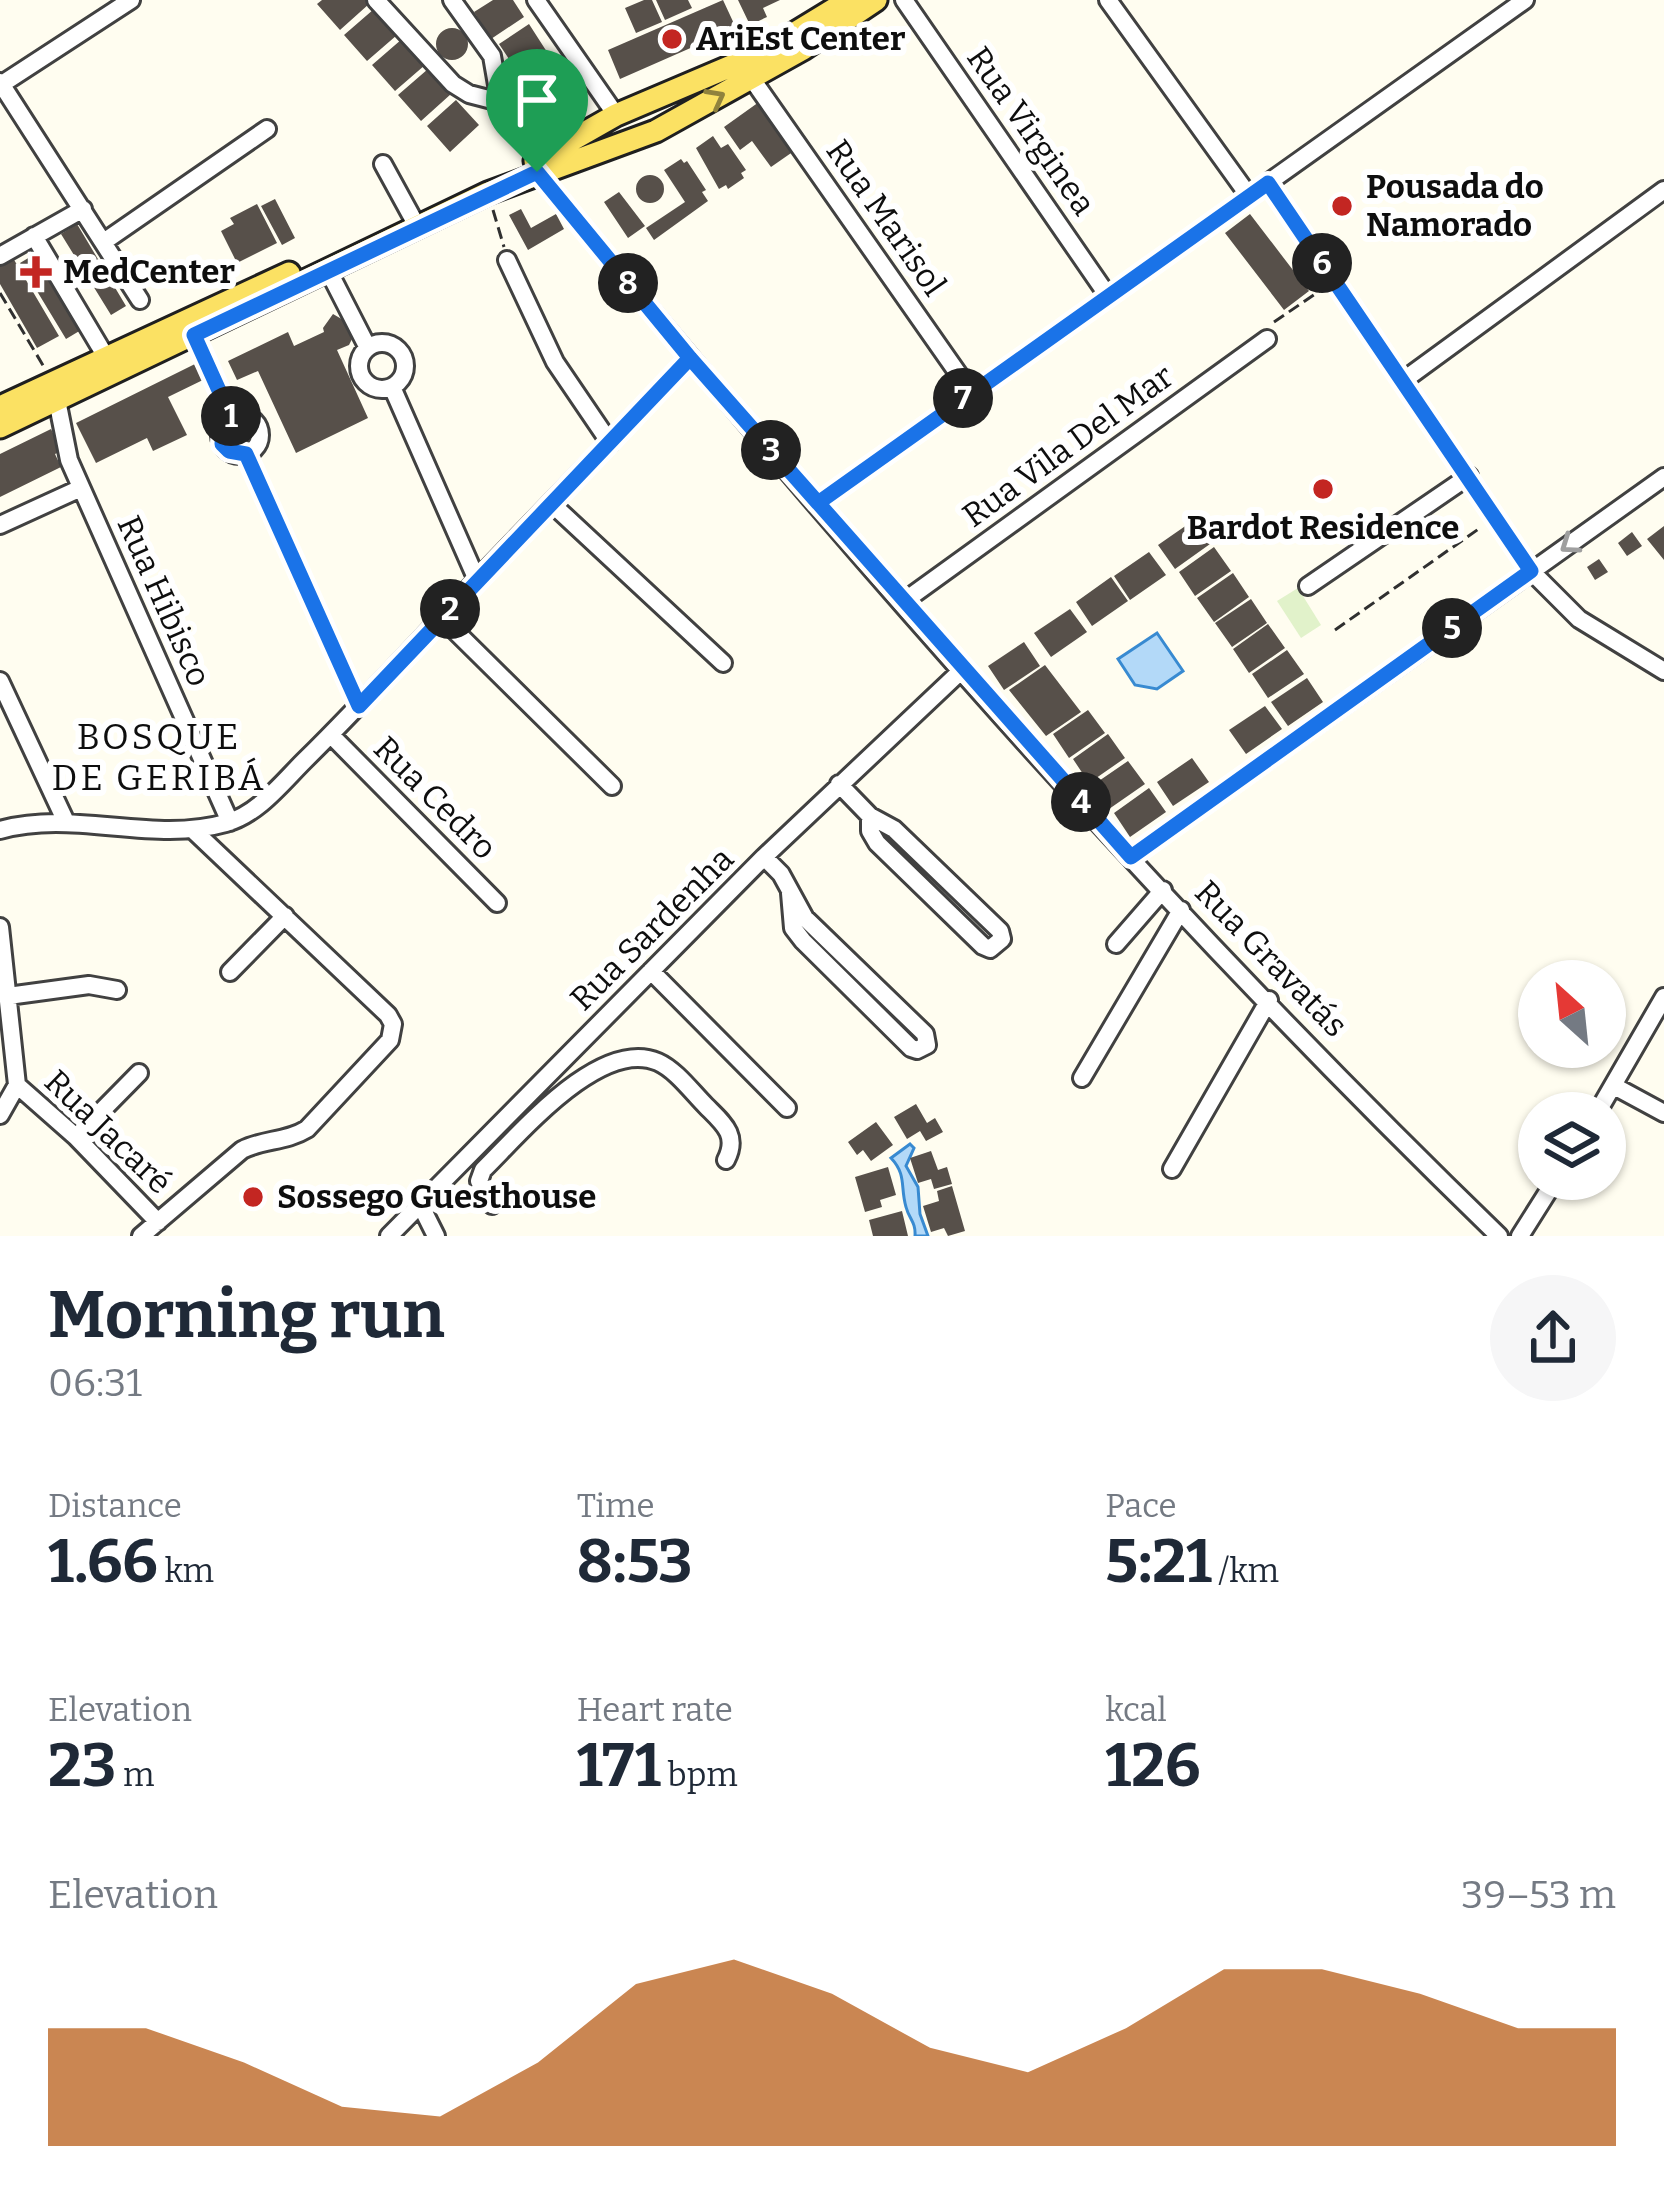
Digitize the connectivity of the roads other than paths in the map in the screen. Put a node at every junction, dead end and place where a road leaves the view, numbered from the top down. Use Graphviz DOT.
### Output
graph roads {
  1 [pos="131,0"];
  2 [pos="376,0"];
  3 [pos="452,0"];
  4 [pos="536,0"];
  5 [pos="849,0"];
  6 [pos="876,0"];
  7 [pos="904,0"];
  8 [pos="1108,0"];
  9 [pos="1526,0"];
  10 [pos="823,8"];
  11 [pos="752,79"];
  12 [pos="1,83"];
  13 [pos="500,101"];
  14 [pos="646,103"];
  15 [pos="610,119"];
  16 [pos="267,129"];
  17 [pos="656,131"];
  18 [pos="614,148"];
  19 [pos="383,164"];
  20 [pos="537,166"];
  21 [pos="1268,183"];
  22 [pos="1664,190"];
  23 [pos="1249,196"];
  24 [pos="82,209"];
  25 [pos="412,217"];
  26 [pos="34,236"];
  27 [pos="105,241"];
  28 [pos="0,256"];
  29 [pos="507,260"];
  30 [pos="328,270"];
  31 [pos="1108,296"];
  32 [pos="140,300"];
  33 [pos="194,335"];
  34 [pos="1267,339"];
  35 [pos="368,348"];
  36 [pos="106,357"];
  37 [pos="690,358"];
  38 [pos="1404,380"];
  39 [pos="392,387"];
  40 [pos="55,391"];
  41 [pos="971,392"];
  42 [pos="0,407"];
  43 [pos="231,417"];
  44 [pos="0,427"];
  45 [pos="610,443"];
  46 [pos="246,454"];
  47 [pos="1469,476"];
  48 [pos="1664,477"];
  49 [pos="81,488"];
  50 [pos="818,503"];
  51 [pos="552,504"];
  52 [pos="0,526"];
  53 [pos="1531,571"];
  54 [pos="477,580"];
  55 [pos="1308,586"];
  56 [pos="903,602"];
  57 [pos="442,618"];
  58 [pos="723,664"];
  59 [pos="963,669"];
  60 [pos="1664,671"];
  61 [pos="0,681"];
  62 [pos="359,706"];
  63 [pos="331,735"];
  64 [pos="839,784"];
  65 [pos="612,785"];
  66 [pos="871,816"];
  67 [pos="66,822"];
  68 [pos="230,822"];
  69 [pos="192,829"];
  70 [pos="0,830"];
  71 [pos="764,857"];
  72 [pos="1131,857"];
  73 [pos="1162,890"];
  74 [pos="790,893"];
  75 [pos="497,903"];
  76 [pos="1181,910"];
  77 [pos="285,916"];
  78 [pos="0,927"];
  79 [pos="1116,944"];
  80 [pos="651,970"];
  81 [pos="230,972"];
  82 [pos="118,990"];
  83 [pos="8,995"];
  84 [pos="1664,997"];
  85 [pos="1268,1000"];
  86 [pos="594,1030"];
  87 [pos="621,1060"];
  88 [pos="139,1073"];
  89 [pos="1082,1078"];
  90 [pos="17,1084"];
  91 [pos="1614,1085"];
  92 [pos="1610,1092"];
  93 [pos="787,1108"];
  94 [pos="1664,1113"];
  95 [pos="0,1115"];
  96 [pos="76,1137"];
  97 [pos="727,1160"];
  98 [pos="1172,1169"];
  99 [pos="1543,1200"];
  100 [pos="420,1204"];
  101 [pos="492,1205"];
  102 [pos="158,1222"];
  103 [pos="141,1236"];
  104 [pos="388,1236"];
  105 [pos="436,1236"];
  106 [pos="1499,1236"];
  107 [pos="1520,1236"];
  1 -- 12 [label="street"];
  2 -- 13 [label="street"];
  3 -- 13 [label="street, Rua Gravatás"];
  4 -- 15 [label="street"];
  5 -- 10 [label="main road"];
  6 -- 11 [label="main road"];
  7 -- 31 [label="street, Rua Virginea"];
  8 -- 23 [label="street"];
  9 -- 21 [label="street"];
  10 -- 14 [label="main road"];
  17 -- 11 [label="main road, one-way"];
  11 -- 41 [label="street, Rua Marisol"];
  12 -- 24 [label="street"];
  13 -- 20 [label="street, Rua Gravatás"];
  14 -- 15 [label="main road"];
  14 -- 17 [label="main road"];
  15 -- 18 [label="main road"];
  15 -- 20 [label="main road"];
  16 -- 27 [label="street"];
  17 -- 18 [label="main road"];
  18 -- 20 [label="main road"];
  19 -- 25 [label="street"];
  20 -- 25 [label="main road"];
  20 -- 30 [label="main road"];
  20 -- 37 [label="street, Rua Gravatás"];
  21 -- 23 [label="street"];
  21 -- 38 [label="street"];
  22 -- 38 [label="street"];
  23 -- 31 [label="street"];
  24 -- 26 [label="street"];
  24 -- 27 [label="street"];
  25 -- 36 [label="main road"];
  26 -- 28 [label="street"];
  26 -- 36 [label="street"];
  27 -- 32 [label="street"];
  29 -- 45 [label="street"];
  30 -- 33 [label="main road"];
  30 -- 35 [label="street"];
  31 -- 41 [label="street"];
  33 -- 40 [label="main road"];
  33 -- 43 [label="street"];
  34 -- 56 [label="street, Rua Vila Del Mar"];
  35 -- 39 [label="street"];
  35 -- 39 [label="street"];
  36 -- 40 [label="main road"];
  37 -- 45 [label="street"];
  37 -- 50 [label="street, Rua Gravatás"];
  38 -- 47 [label="street"];
  39 -- 54 [label="street"];
  40 -- 42 [label="main road"];
  40 -- 44 [label="main road"];
  40 -- 49 [label="street, Rua Hibisco"];
  41 -- 50 [label="street"];
  43 -- 46 [label="street"];
  43 -- 46 [label="street"];
  45 -- 51 [label="street"];
  46 -- 62 [label="street"];
  47 -- 53 [label="street"];
  47 -- 55 [label="street"];
  48 -- 53 [label="street, one-way"];
  49 -- 52 [label="street"];
  49 -- 68 [label="street, Rua Hibisco"];
  50 -- 56 [label="street, Rua Gravatás"];
  51 -- 54 [label="street"];
  51 -- 58 [label="street"];
  53 -- 60 [label="street"];
  53 -- 72 [label="street"];
  54 -- 57 [label="street"];
  56 -- 59 [label="street, Rua Gravatás"];
  57 -- 62 [label="street"];
  57 -- 65 [label="street"];
  59 -- 64 [label="street, Rua Sardenha"];
  59 -- 72 [label="street, Rua Gravatás"];
  61 -- 67 [label="street"];
  62 -- 63 [label="street"];
  63 -- 68 [label="street"];
  63 -- 75 [label="street, Rua Cedro"];
  64 -- 66 [label="street"];
  64 -- 71 [label="street, Rua Sardenha"];
  66 -- 66 [label="street"];
  67 -- 69 [label="street"];
  67 -- 70 [label="street"];
  68 -- 69 [label="street"];
  69 -- 77 [label="street"];
  71 -- 74 [label="street"];
  71 -- 80 [label="street, Rua Sardenha"];
  72 -- 73 [label="street, Rua Gravatás"];
  73 -- 76 [label="street, Rua Gravatás"];
  73 -- 79 [label="street"];
  74 -- 74 [label="street"];
  76 -- 85 [label="street, Rua Gravatás"];
  76 -- 89 [label="street"];
  77 -- 81 [label="street"];
  77 -- 102 [label="street"];
  78 -- 83 [label="street"];
  80 -- 86 [label="street, Rua Sardenha"];
  80 -- 93 [label="street"];
  82 -- 83 [label="street"];
  83 -- 90 [label="street"];
  84 -- 91 [label="street"];
  85 -- 98 [label="street"];
  85 -- 106 [label="street, Rua Gravatás"];
  86 -- 87 [label="street"];
  86 -- 100 [label="street, Rua Sardenha"];
  87 -- 97 [label="street"];
  87 -- 101 [label="street"];
  88 -- 96 [label="street"];
  90 -- 95 [label="street"];
  90 -- 96 [label="street, Rua Jacaré"];
  91 -- 92 [label="street"];
  91 -- 94 [label="street"];
  96 -- 102 [label="street, Rua Jacaré"];
  99 -- 107 [label="street"];
  100 -- 104 [label="street, Rua Sardenha"];
  100 -- 105 [label="street"];
  102 -- 103 [label="street"];
}
